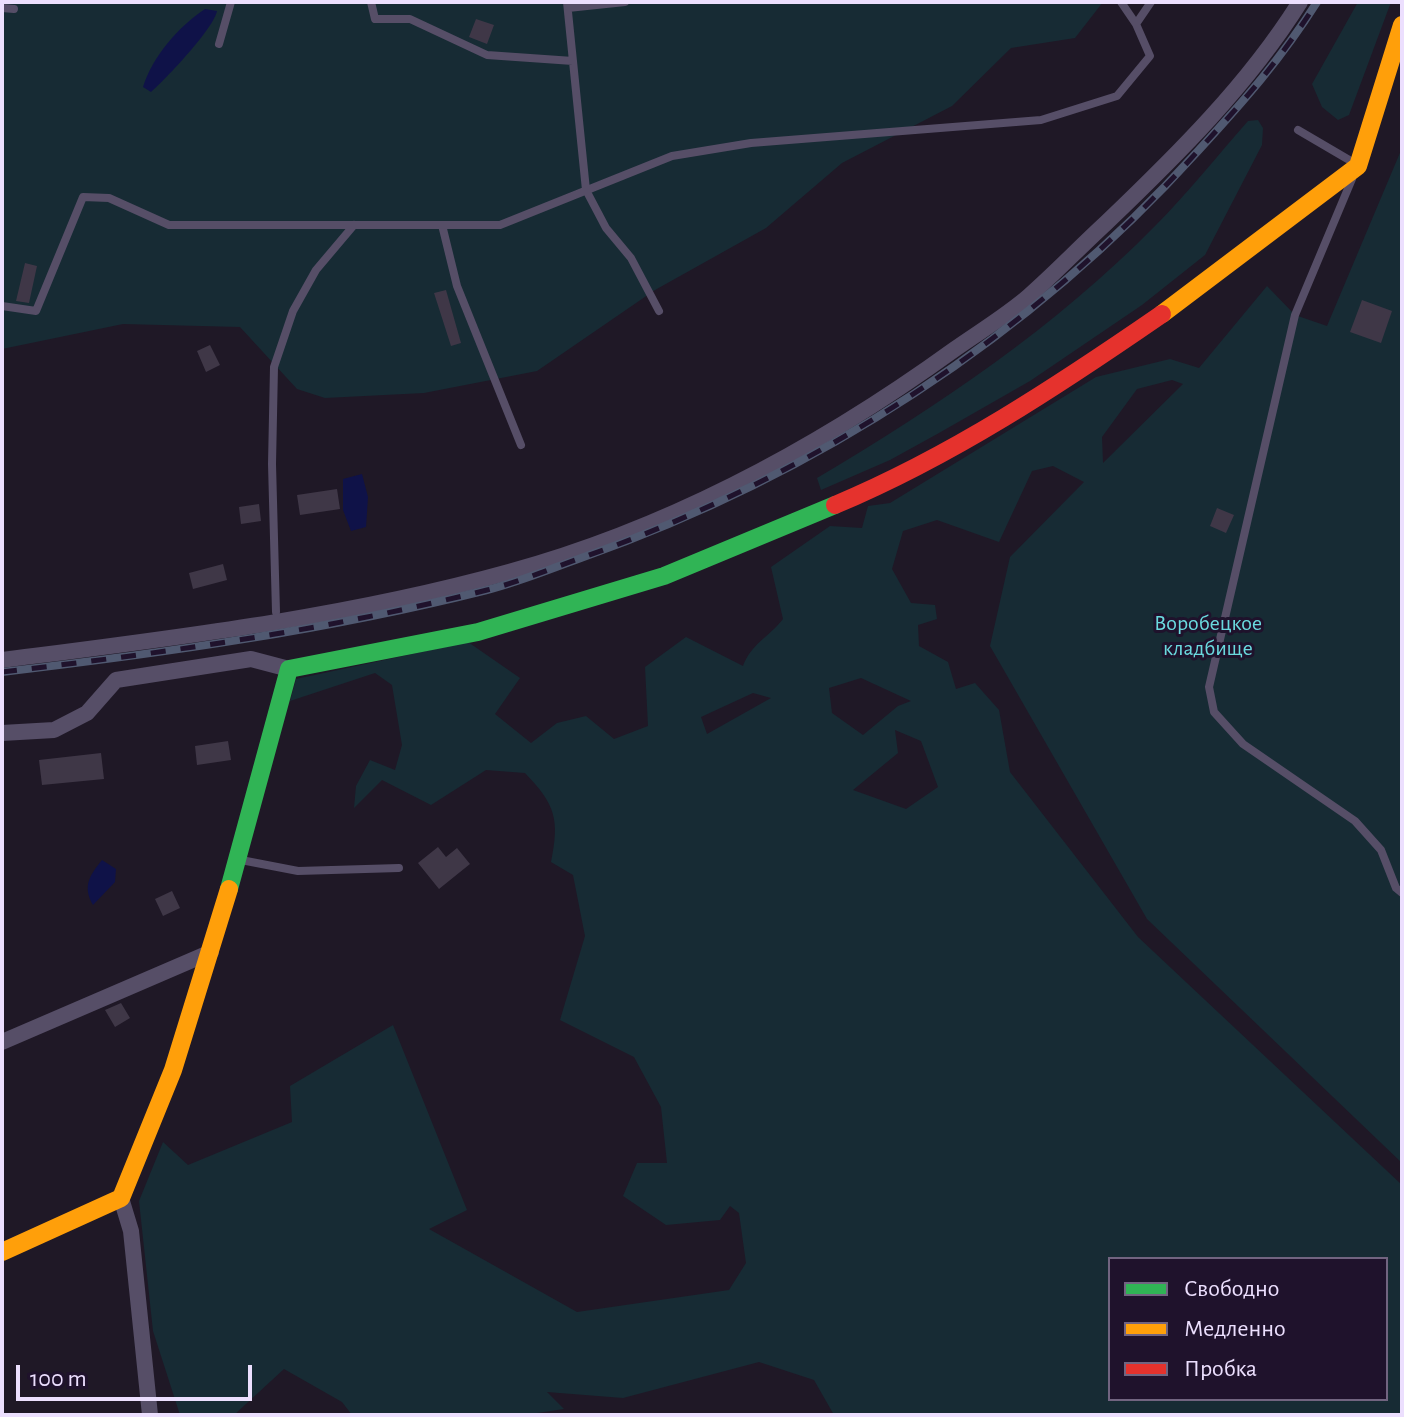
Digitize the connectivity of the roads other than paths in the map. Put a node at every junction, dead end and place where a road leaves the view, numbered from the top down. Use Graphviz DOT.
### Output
graph roads {
  1 [pos="231,2"];
  2 [pos="371,2"];
  3 [pos="625,2"];
  4 [pos="1121,2"];
  5 [pos="1151,2"];
  6 [pos="1300,2"];
  7 [pos="568,5"];
  8 [pos="2,8"];
  9 [pos="14,9"];
  10 [pos="1136,24"];
  11 [pos="1402,25"];
  12 [pos="219,44"];
  13 [pos="573,61"];
  14 [pos="1298,130"];
  15 [pos="1358,166"];
  16 [pos="586,190"];
  17 [pos="354,225"];
  18 [pos="442,225"];
  19 [pos="2,306"];
  20 [pos="659,311"];
  21 [pos="521,445"];
  22 [pos="276,612"];
  23 [pos="2,660"];
  24 [pos="289,669"];
  25 [pos="2,733"];
  26 [pos="237,859"];
  27 [pos="399,868"];
  28 [pos="1402,893"];
  29 [pos="211,952"];
  30 [pos="2,1042"];
  31 [pos="121,1198"];
  32 [pos="2,1252"];
  33 [pos="150,1415"];
  1 -- 12 [label="lane"];
  2 -- 13 [label="lane"];
  3 -- 7 [label="lane"];
  4 -- 10 [label="lane"];
  5 -- 10 [label="lane"];
  6 -- 23 [label="street"];
  7 -- 13 [label="lane"];
  8 -- 9 [label="lane"];
  10 -- 16 [label="lane"];
  11 -- 15 [label="street"];
  13 -- 16 [label="lane"];
  14 -- 15 [label="lane"];
  15 -- 24 [label="street"];
  15 -- 28 [label="lane"];
  16 -- 18 [label="lane"];
  16 -- 20 [label="lane"];
  17 -- 18 [label="lane"];
  17 -- 19 [label="lane"];
  17 -- 22 [label="lane"];
  18 -- 21 [label="lane"];
  24 -- 25 [label="street"];
  24 -- 26 [label="street"];
  26 -- 27 [label="lane"];
  26 -- 29 [label="street"];
  29 -- 30 [label="street"];
  29 -- 31 [label="street"];
  31 -- 32 [label="street"];
  31 -- 33 [label="street"];
}
